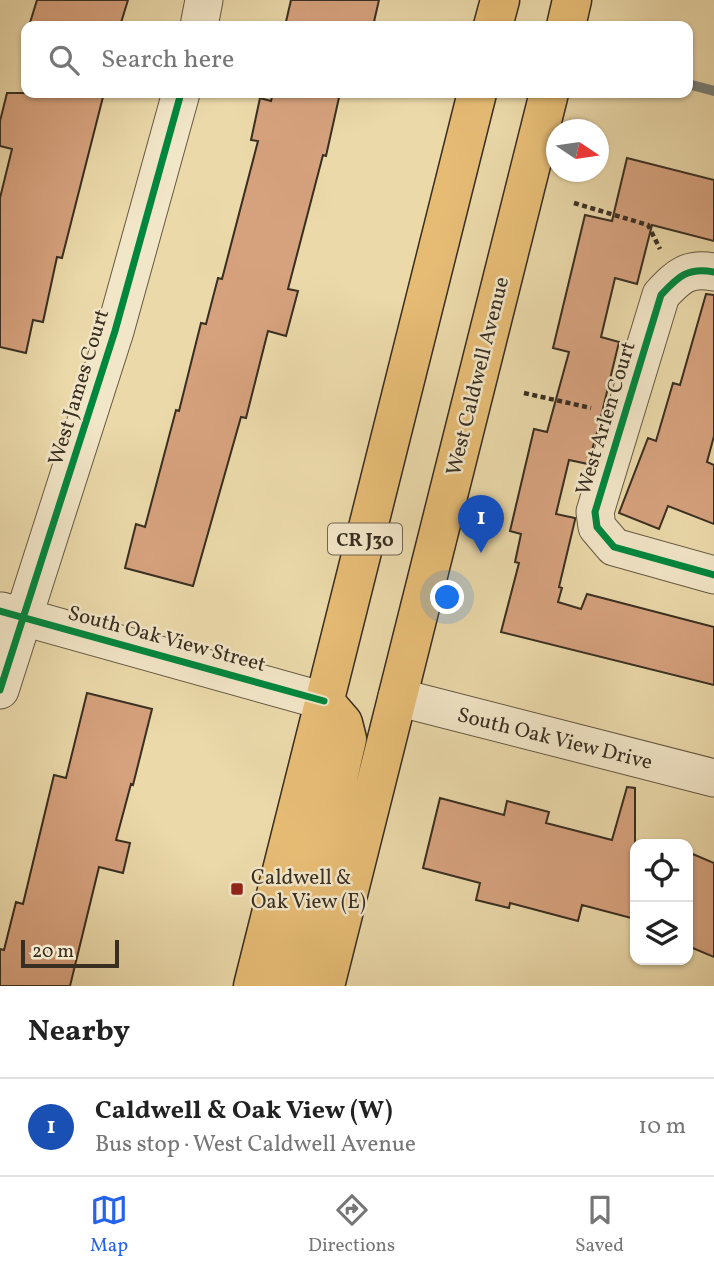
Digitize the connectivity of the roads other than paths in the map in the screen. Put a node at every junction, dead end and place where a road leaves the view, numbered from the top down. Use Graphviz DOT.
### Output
graph roads {
  1 [pos="204,0"];
  2 [pos="500,0"];
  3 [pos="572,0"];
  4 [pos="200,21"];
  5 [pos="494,21"];
  6 [pos="567,21"];
  7 [pos="180,98"];
  8 [pos="476,98"];
  9 [pos="547,98"];
  10 [pos="714,272"];
  11 [pos="714,575"];
  12 [pos="12,614"];
  13 [pos="0,690"];
  14 [pos="397,697"];
  15 [pos="324,701"];
  16 [pos="714,778"];
  17 [pos="253,986"];
  18 [pos="290,986"];
  19 [pos="325,986"];
  1 -- 4 [label="street"];
  2 -- 5 [label="main road"];
  3 -- 6 [label="main road"];
  7 -- 12 [label="street, West James Court"];
  8 -- 15 [label="main road, CR J30"];
  9 -- 14 [label="main road, West Caldwell Avenue / CR J30"];
  10 -- 11 [label="street, West Arlen Court"];
  12 -- 13 [label="street, West James Court"];
  12 -- 15 [label="street, South Oak View Street"];
  14 -- 16 [label="street, South Oak View Drive"];
  14 -- 19 [label="main road, West Caldwell Avenue / CR J30"];
  15 -- 17 [label="main road, CR J30"];
  15 -- 18 [label="main road"];
}
